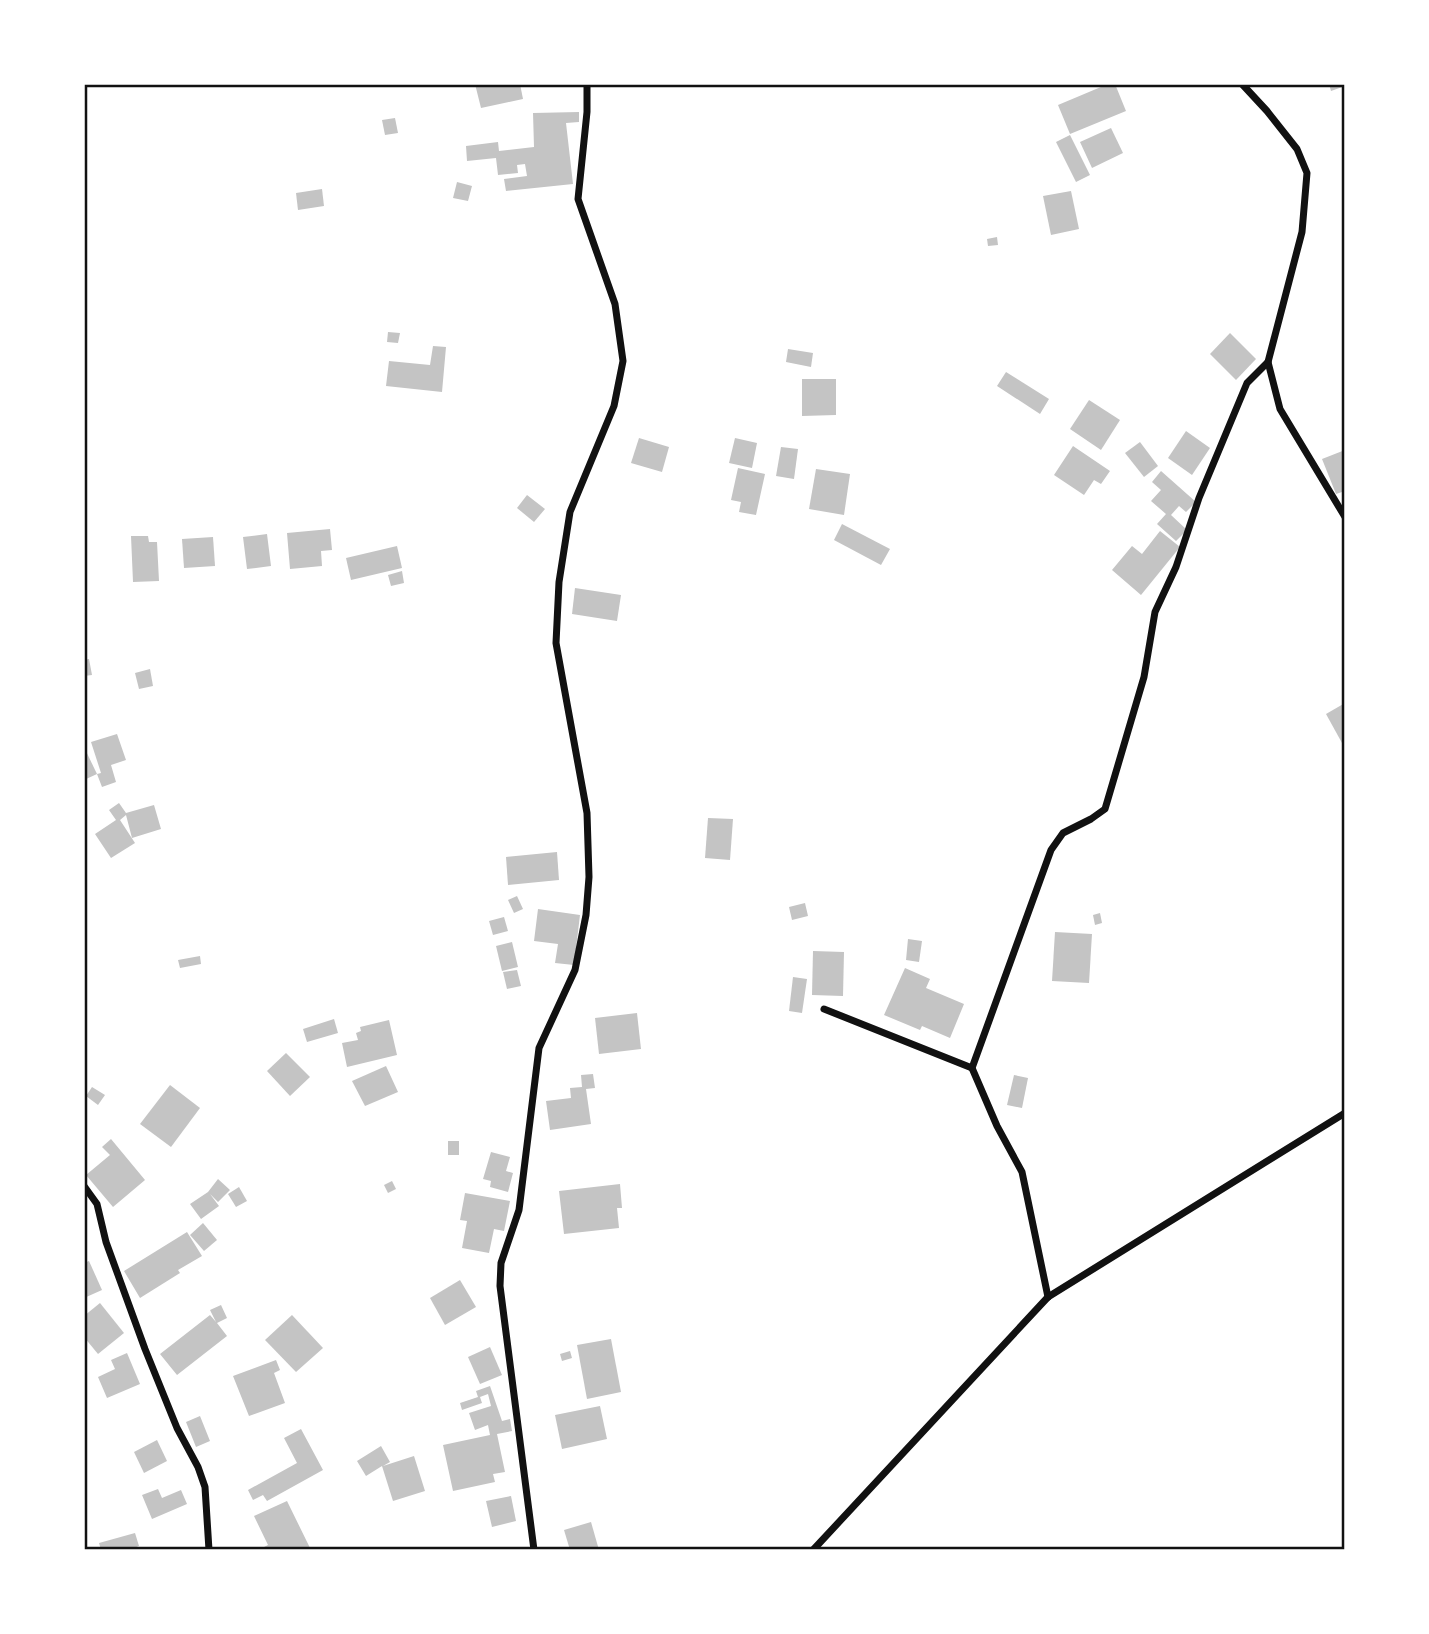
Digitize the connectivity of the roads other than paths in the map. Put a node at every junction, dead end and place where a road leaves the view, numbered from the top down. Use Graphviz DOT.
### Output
graph roads {
  1 [pos="587,84"];
  2 [pos="1242,84"];
  3 [pos="1268,362"];
  4 [pos="1345,517"];
  5 [pos="824,1009"];
  6 [pos="972,1068"];
  7 [pos="1345,1113"];
  8 [pos="84,1186"];
  9 [pos="1048,1297"];
  10 [pos="209,1550"];
  11 [pos="534,1550"];
  12 [pos="813,1550"];
  1 -- 11 [label="street"];
  2 -- 3 [label="street"];
  3 -- 4 [label="street"];
  3 -- 6 [label="street"];
  5 -- 6 [label="street"];
  6 -- 9 [label="street"];
  7 -- 9 [label="street"];
  8 -- 10 [label="street"];
  9 -- 12 [label="street"];
}
